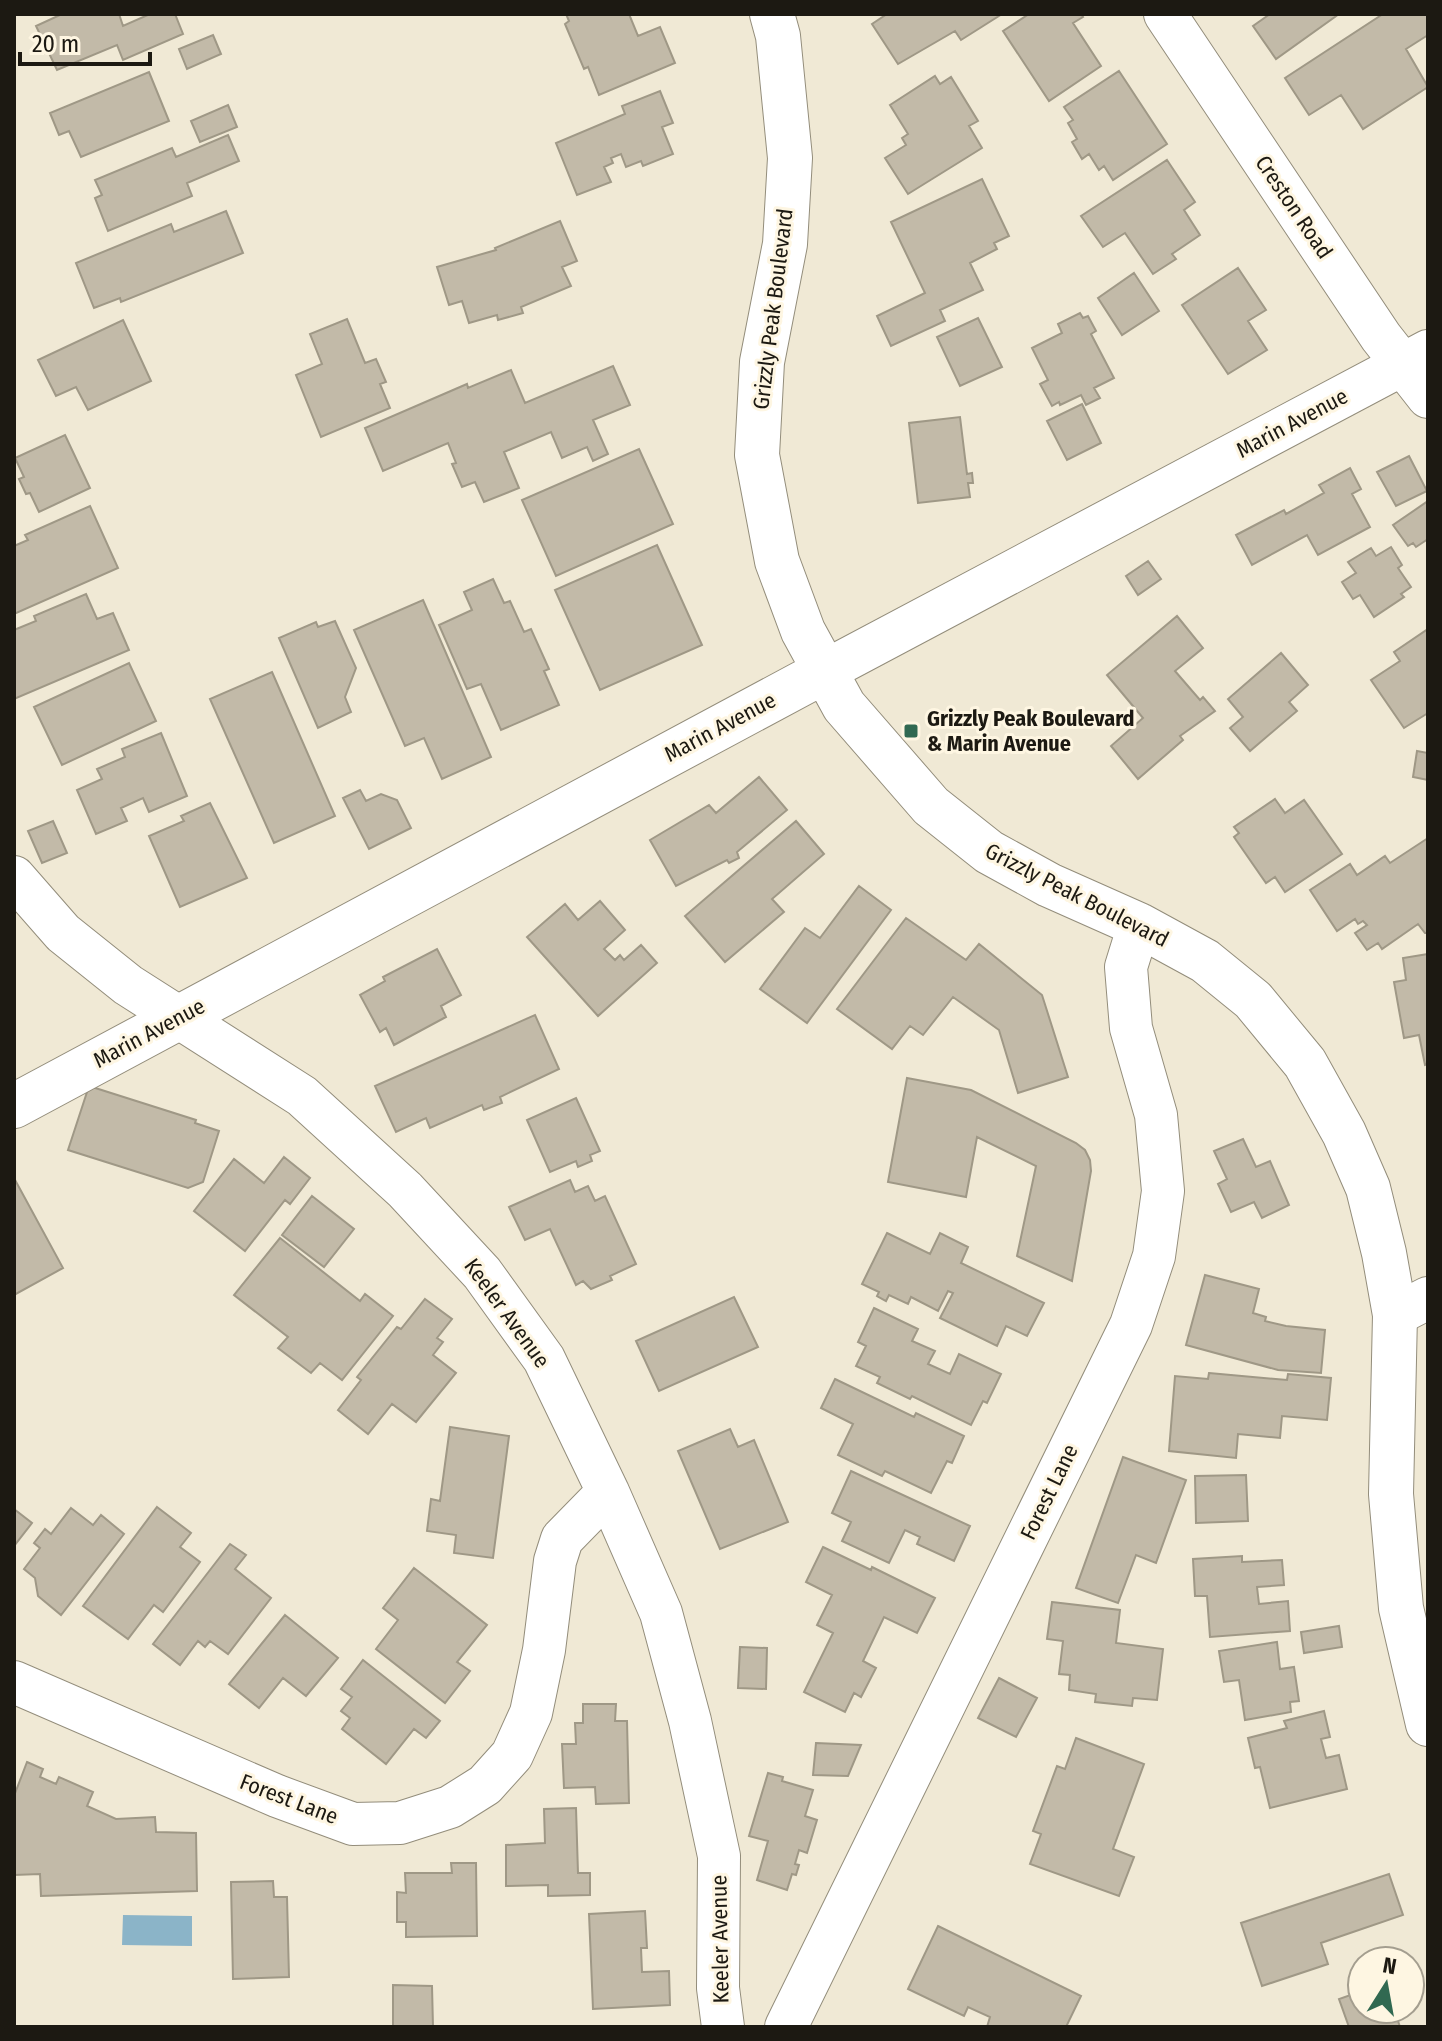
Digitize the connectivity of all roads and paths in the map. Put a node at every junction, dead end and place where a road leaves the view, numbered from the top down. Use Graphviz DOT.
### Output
graph roads {
  1 [pos="772,14"];
  2 [pos="1165,14"];
  3 [pos="1415,358"];
  4 [pos="1428,397"];
  5 [pos="825,671"];
  6 [pos="14,877"];
  7 [pos="1139,925"];
  8 [pos="178,1017"];
  9 [pos="14,1106"];
  10 [pos="1411,1306"];
  11 [pos="608,1492"];
  12 [pos="14,1682"];
  13 [pos="1428,1724"];
  14 [pos="723,2027"];
  15 [pos="786,2027"];
  1 -- 5 [label="street, Grizzly Peak Boulevard"];
  2 -- 3 [label="street, Creston Road"];
  3 -- 4 [label="street, Creston Road"];
  3 -- 5 [label="street, Marin Avenue"];
  5 -- 7 [label="street, Grizzly Peak Boulevard"];
  5 -- 8 [label="street, Marin Avenue"];
  6 -- 8 [label="street, Keeler Avenue"];
  7 -- 10 [label="street, Grizzly Peak Boulevard"];
  7 -- 15 [label="street, Forest Lane"];
  8 -- 9 [label="street, Marin Avenue"];
  8 -- 11 [label="street, Keeler Avenue"];
  10 -- 13 [label="street, Grizzly Peak Boulevard"];
  11 -- 12 [label="street, Forest Lane"];
  11 -- 14 [label="street, Keeler Avenue"];
}
